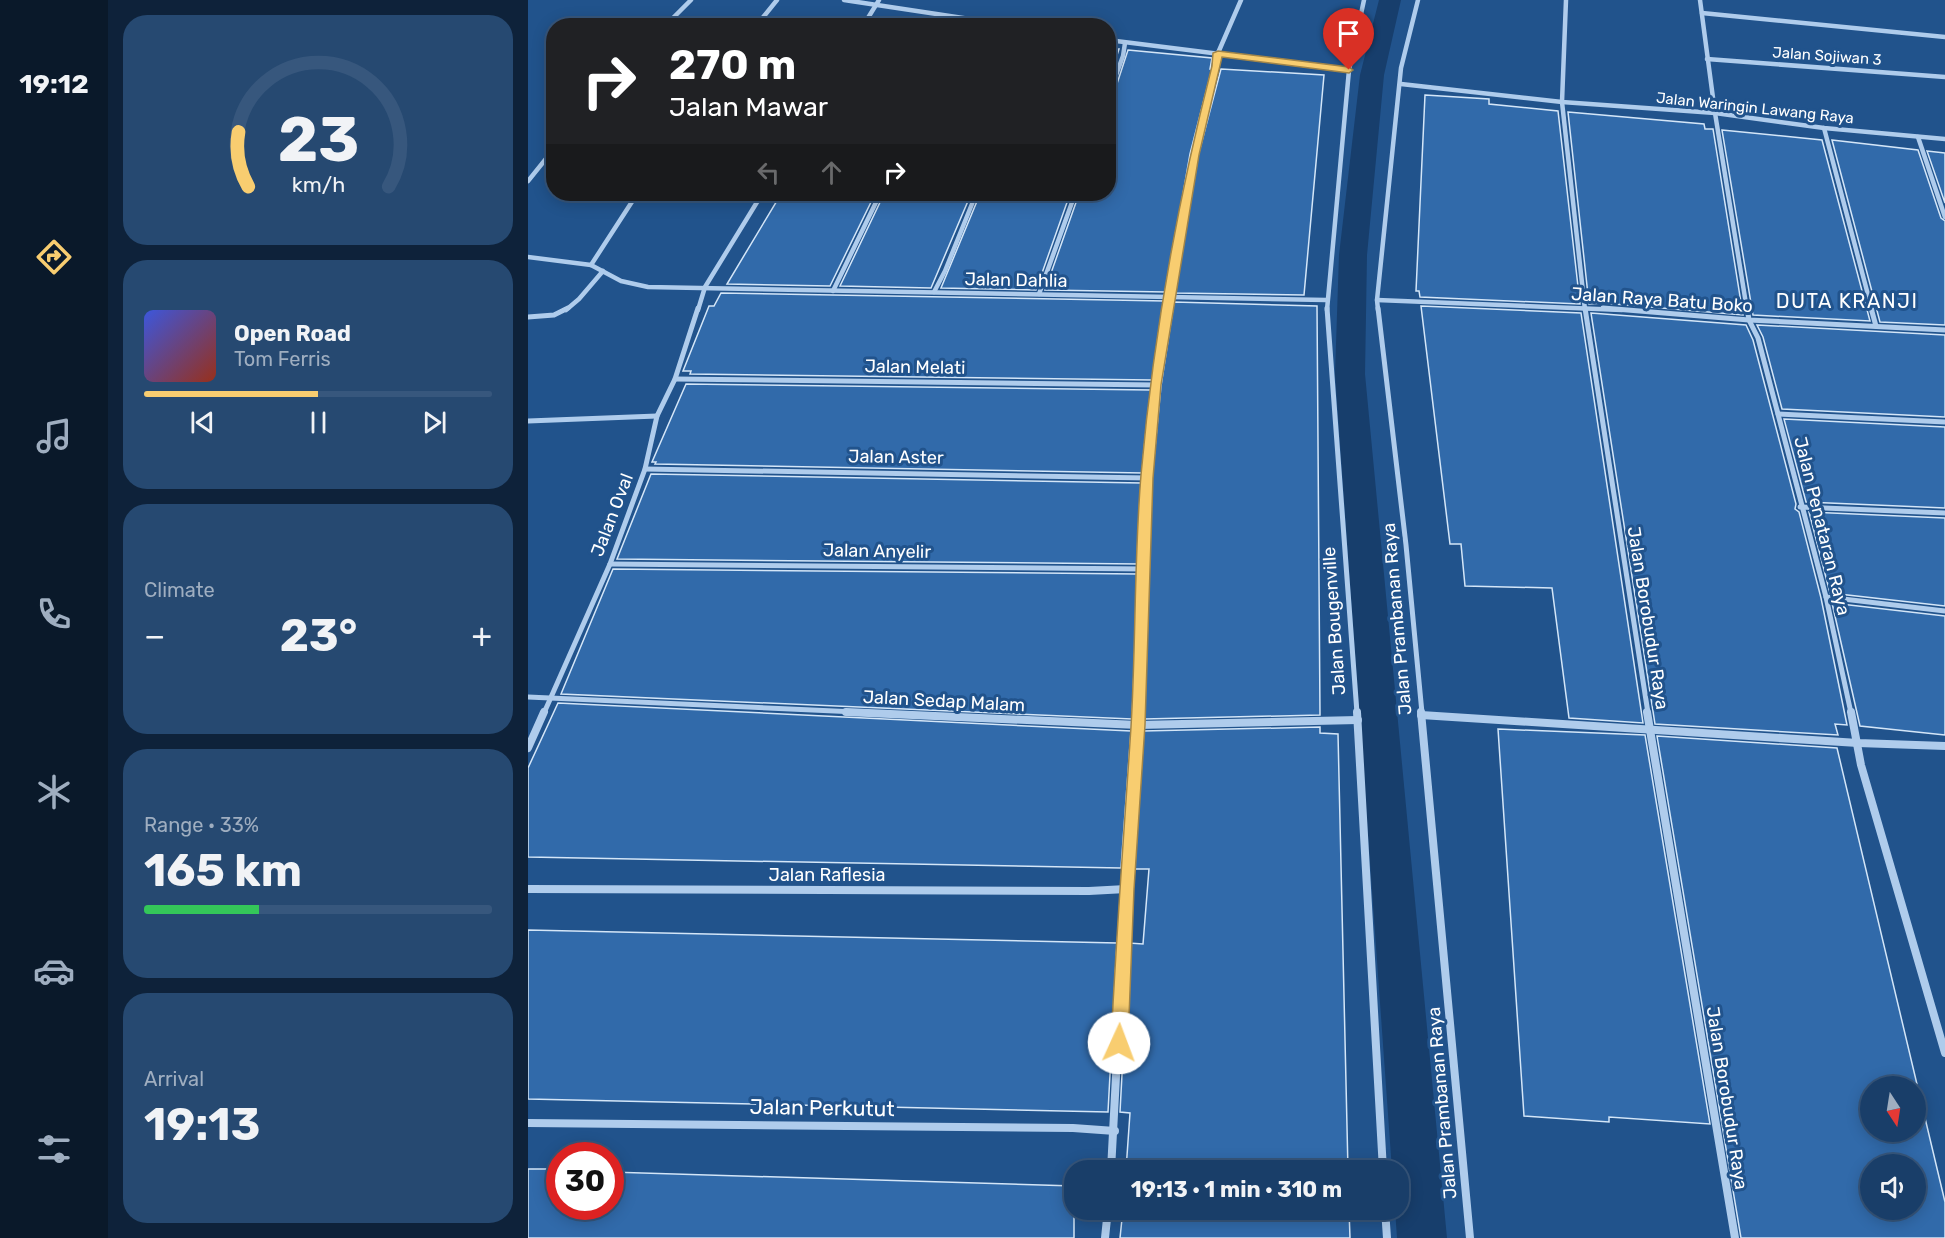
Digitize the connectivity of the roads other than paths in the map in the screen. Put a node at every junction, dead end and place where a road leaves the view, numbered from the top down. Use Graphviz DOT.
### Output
graph roads {
  1 [pos="691,0"];
  2 [pos="777,0"];
  3 [pos="844,0"];
  4 [pos="879,0"];
  5 [pos="1240,0"];
  6 [pos="1365,0"];
  7 [pos="1418,0"];
  8 [pos="1566,0"];
  9 [pos="1700,0"];
  10 [pos="875,4"];
  11 [pos="1702,13"];
  12 [pos="673,18"];
  13 [pos="762,18"];
  14 [pos="867,18"];
  15 [pos="967,18"];
  16 [pos="1945,37"];
  17 [pos="1116,41"];
  18 [pos="1125,43"];
  19 [pos="1218,53"];
  20 [pos="1707,59"];
  21 [pos="1349,70"];
  22 [pos="1116,75"];
  23 [pos="1945,77"];
  24 [pos="1401,84"];
  25 [pos="1562,102"];
  26 [pos="1714,113"];
  27 [pos="1824,128"];
  28 [pos="1918,137"];
  29 [pos="1945,139"];
  30 [pos="546,159"];
  31 [pos="528,180"];
  32 [pos="632,201"];
  33 [pos="758,201"];
  34 [pos="877,201"];
  35 [pos="973,201"];
  36 [pos="1072,201"];
  37 [pos="1945,217"];
  38 [pos="528,257"];
  39 [pos="591,265"];
  40 [pos="603,271"];
  41 [pos="705,287"];
  42 [pos="833,291"];
  43 [pos="934,292"];
  44 [pos="1039,294"];
  45 [pos="1170,296"];
  46 [pos="1326,300"];
  47 [pos="1377,300"];
  48 [pos="1585,307"];
  49 [pos="528,317"];
  50 [pos="1749,320"];
  51 [pos="1876,326"];
  52 [pos="1945,330"];
  53 [pos="675,378"];
  54 [pos="1156,385"];
  55 [pos="1778,414"];
  56 [pos="657,416"];
  57 [pos="528,421"];
  58 [pos="1945,422"];
  59 [pos="645,469"];
  60 [pos="1147,478"];
  61 [pos="1800,507"];
  62 [pos="1945,513"];
  63 [pos="610,564"];
  64 [pos="1144,569"];
  65 [pos="1826,597"];
  66 [pos="1945,611"];
  67 [pos="528,697"];
  68 [pos="550,697"];
  69 [pos="1421,716"];
  70 [pos="1358,720"];
  71 [pos="1138,725"];
  72 [pos="1650,728"];
  73 [pos="1858,743"];
  74 [pos="1945,746"];
  75 [pos="528,748"];
  76 [pos="528,889"];
  77 [pos="1126,889"];
  78 [pos="1945,1053"];
  79 [pos="528,1123"];
  80 [pos="1115,1131"];
  81 [pos="1112,1160"];
  82 [pos="1382,1160"];
  83 [pos="1107,1220"];
  84 [pos="1386,1220"];
  85 [pos="1105,1238"];
  86 [pos="1387,1238"];
  87 [pos="1470,1238"];
  88 [pos="1735,1238"];
  1 -- 12 [label="street"];
  2 -- 13 [label="street"];
  3 -- 10 [label="street"];
  4 -- 10 [label="street"];
  5 -- 19 [label="street"];
  6 -- 21 [label="street, Jalan Bougenville"];
  7 -- 24 [label="street, Jalan Prambanan Raya"];
  8 -- 25 [label="street, Jalan Borobudur Raya"];
  9 -- 11 [label="street, Jalan Penataran Raya"];
  10 -- 14 [label="street"];
  10 -- 15 [label="street"];
  11 -- 16 [label="street"];
  11 -- 20 [label="street, Jalan Penataran Raya"];
  17 -- 18 [label="street"];
  18 -- 19 [label="street"];
  18 -- 22 [label="street"];
  19 -- 21 [label="street"];
  19 -- 45 [label="street"];
  20 -- 23 [label="street, Jalan Sojiwan 3"];
  20 -- 26 [label="street, Jalan Penataran Raya"];
  21 -- 46 [label="street, Jalan Bougenville"];
  24 -- 25 [label="street, Jalan Waringin Lawang Raya"];
  24 -- 47 [label="street, Jalan Prambanan Raya"];
  25 -- 26 [label="street, Jalan Waringin Lawang Raya"];
  25 -- 48 [label="street, Jalan Borobudur Raya"];
  26 -- 27 [label="street, Jalan Waringin Lawang Raya"];
  26 -- 50 [label="street, Jalan Penataran Raya"];
  27 -- 28 [label="street, Jalan Waringin Lawang Raya"];
  27 -- 51 [label="street"];
  28 -- 29 [label="street, Jalan Waringin Lawang Raya"];
  28 -- 37 [label="street"];
  30 -- 31 [label="street"];
  32 -- 39 [label="street"];
  33 -- 41 [label="street, Jalan Oval"];
  34 -- 42 [label="street"];
  35 -- 43 [label="street"];
  36 -- 44 [label="street"];
  38 -- 39 [label="street, Jalan Dahlia"];
  39 -- 40 [label="street, Jalan Dahlia"];
  40 -- 41 [label="street, Jalan Dahlia"];
  40 -- 49 [label="street"];
  41 -- 42 [label="street, Jalan Dahlia"];
  41 -- 53 [label="street, Jalan Oval"];
  42 -- 43 [label="street, Jalan Dahlia"];
  43 -- 44 [label="street, Jalan Dahlia"];
  44 -- 45 [label="street, Jalan Dahlia"];
  45 -- 46 [label="street, Jalan Dahlia"];
  45 -- 54 [label="street"];
  46 -- 70 [label="street, Jalan Bougenville"];
  47 -- 48 [label="street, Jalan Raya Batu Boko"];
  47 -- 69 [label="street, Jalan Prambanan Raya"];
  48 -- 50 [label="street, Jalan Raya Batu Boko"];
  48 -- 72 [label="street, Jalan Borobudur Raya"];
  50 -- 51 [label="street, Jalan Raya Batu Boko"];
  50 -- 55 [label="street, Jalan Penataran Raya"];
  51 -- 52 [label="street, Jalan Raya Batu Boko"];
  53 -- 54 [label="street, Jalan Melati"];
  53 -- 56 [label="street, Jalan Oval"];
  54 -- 60 [label="street"];
  55 -- 58 [label="street"];
  55 -- 61 [label="street, Jalan Penataran Raya"];
  56 -- 57 [label="street"];
  56 -- 59 [label="street, Jalan Oval"];
  59 -- 60 [label="street, Jalan Aster"];
  59 -- 63 [label="street, Jalan Oval"];
  60 -- 64 [label="street"];
  61 -- 62 [label="street"];
  61 -- 65 [label="street, Jalan Penataran Raya"];
  63 -- 64 [label="street, Jalan Anyelir"];
  63 -- 68 [label="street, Jalan Oval"];
  64 -- 71 [label="street"];
  65 -- 66 [label="street"];
  65 -- 73 [label="street, Jalan Penataran Raya"];
  67 -- 68 [label="street, Jalan Sedap Malam"];
  68 -- 71 [label="street, Jalan Sedap Malam"];
  68 -- 75 [label="street, Jalan Oval"];
  69 -- 72 [label="street"];
  69 -- 87 [label="street, Jalan Prambanan Raya"];
  70 -- 71 [label="street, Jalan Sedap Malam"];
  70 -- 82 [label="street, Jalan Bougenville"];
  71 -- 77 [label="street"];
  72 -- 73 [label="street"];
  72 -- 88 [label="street, Jalan Borobudur Raya"];
  73 -- 74 [label="street"];
  73 -- 78 [label="street, Jalan Penataran Raya"];
  76 -- 77 [label="street, Jalan Raflesia"];
  77 -- 80 [label="street"];
  79 -- 80 [label="street, Jalan Perkutut"];
  80 -- 81 [label="street"];
  83 -- 85 [label="street"];
  84 -- 86 [label="street"];
}
